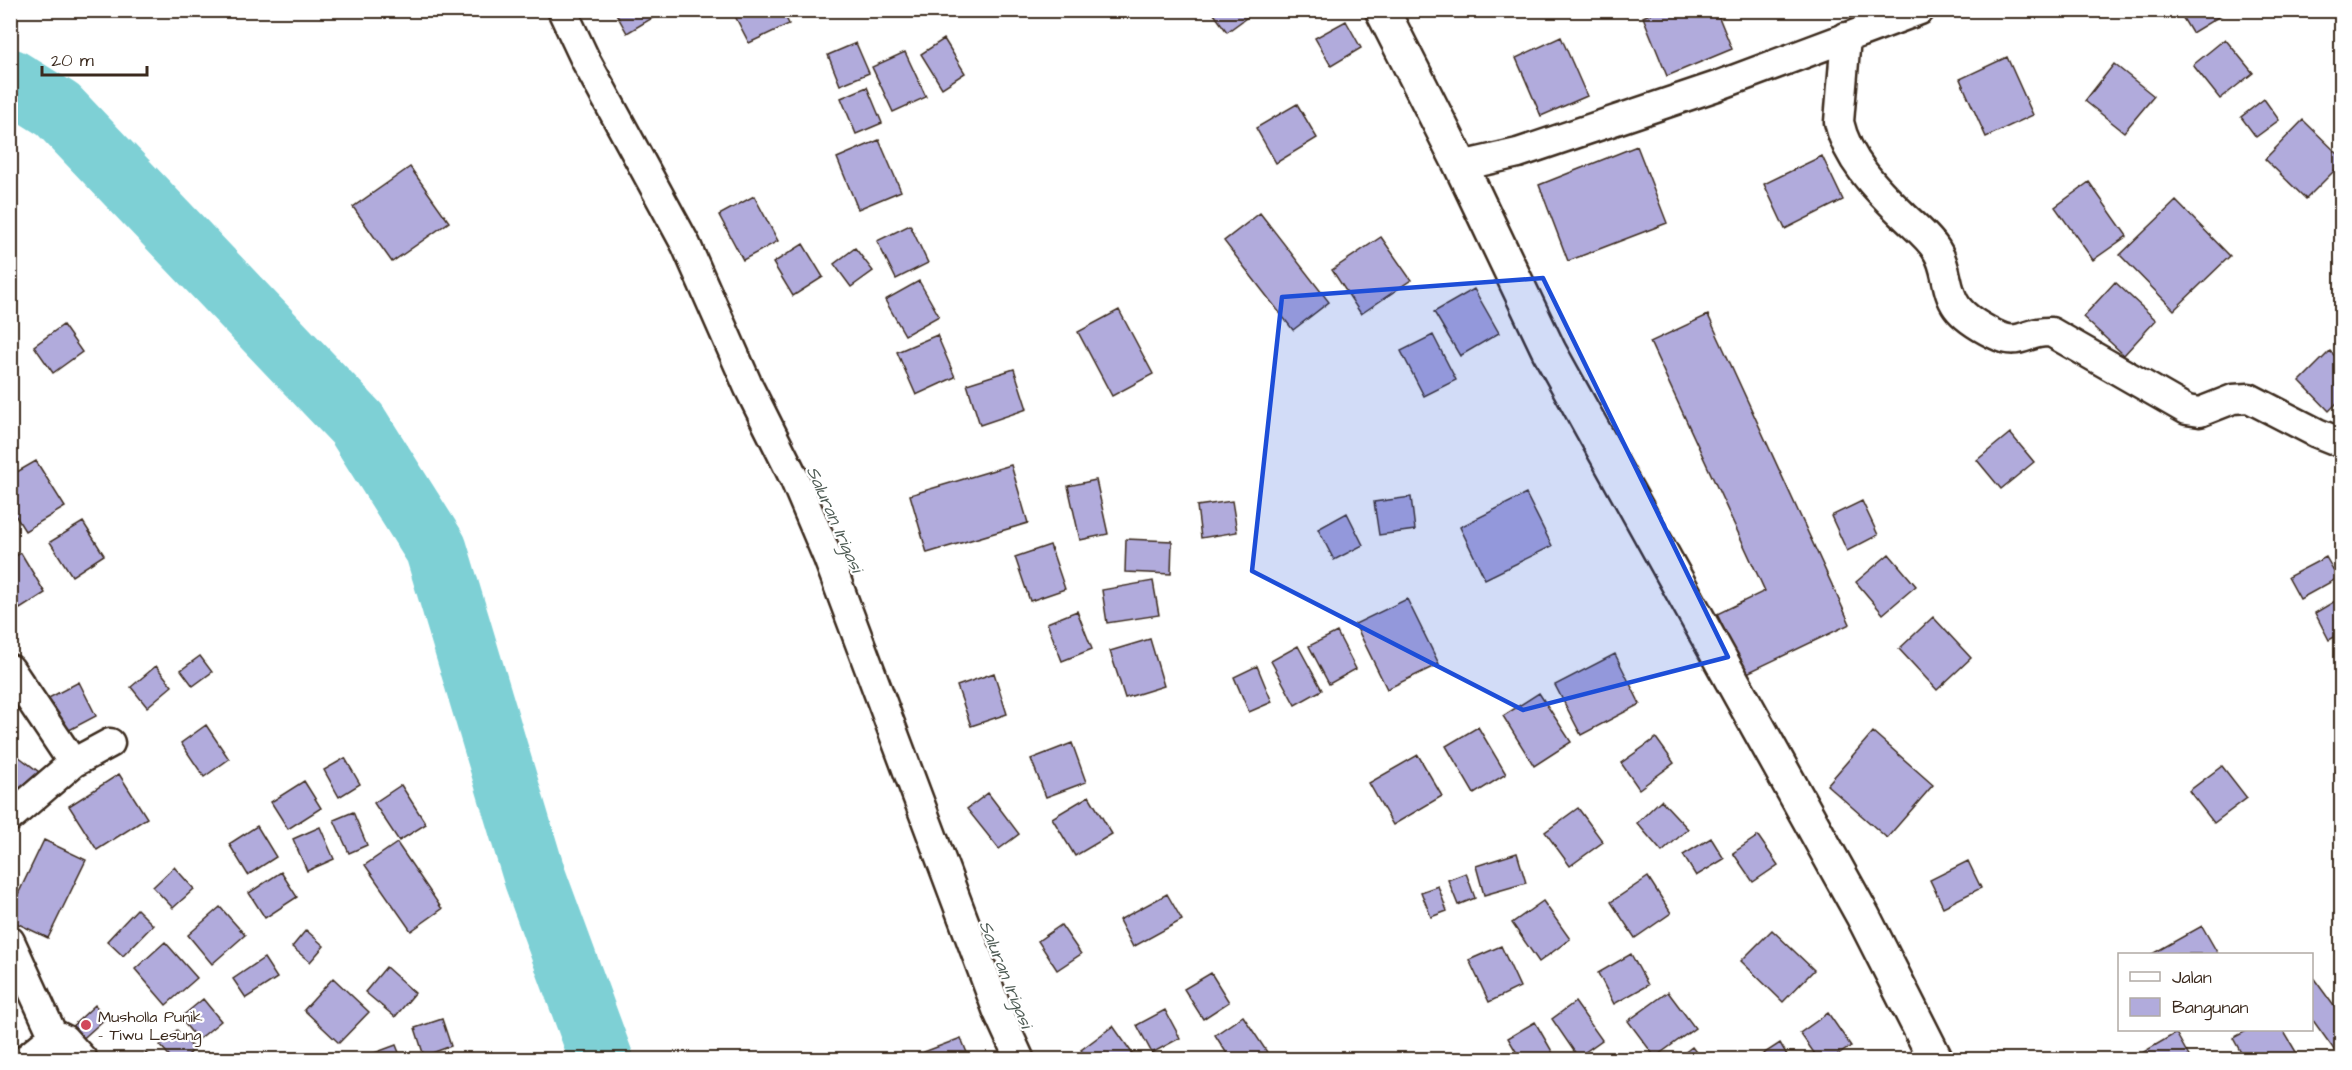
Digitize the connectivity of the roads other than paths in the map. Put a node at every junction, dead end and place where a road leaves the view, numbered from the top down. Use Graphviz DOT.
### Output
graph roads {
  1 [pos="562,10"];
  2 [pos="1382,10"];
  3 [pos="1920,10"];
  4 [pos="1846,37"];
  5 [pos="1461,166"];
  6 [pos="2342,443"];
  7 [pos="10,669"];
  8 [pos="110,743"];
  9 [pos="73,763"];
  10 [pos="10,817"];
  11 [pos="10,941"];
  12 [pos="52,1033"];
  13 [pos="25,1059"];
  14 [pos="83,1059"];
  15 [pos="1020,1059"];
  16 [pos="1936,1059"];
  1 -- 15 [label="street"];
  2 -- 5 [label="street"];
  3 -- 4 [label="street"];
  4 -- 5 [label="street"];
  4 -- 6 [label="street"];
  5 -- 16 [label="street"];
  7 -- 9 [label="street"];
  8 -- 9 [label="street"];
  9 -- 10 [label="street"];
  11 -- 12 [label="street"];
  12 -- 13 [label="street"];
  12 -- 14 [label="street"];
}
